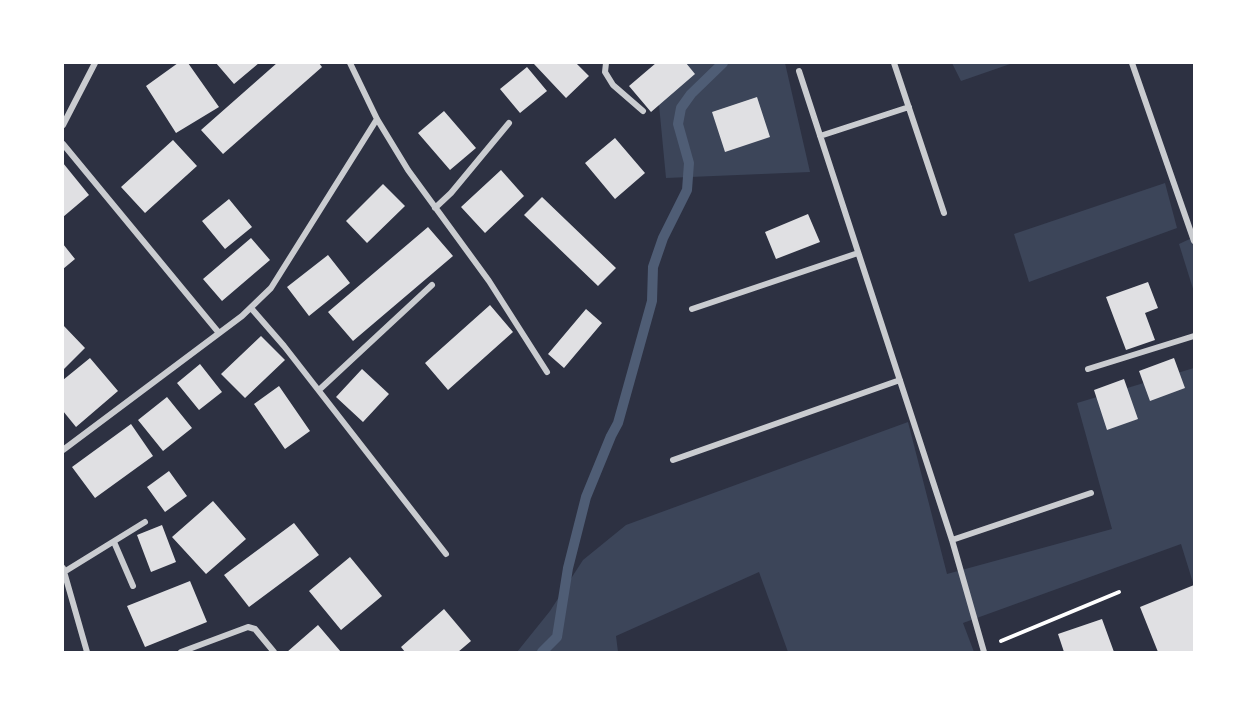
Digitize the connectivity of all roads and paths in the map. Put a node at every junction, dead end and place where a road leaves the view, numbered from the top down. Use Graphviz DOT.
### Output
graph roads {
  1 [pos="95,63"];
  2 [pos="350,63"];
  3 [pos="606,63"];
  4 [pos="894,63"];
  5 [pos="1132,63"];
  6 [pos="799,71"];
  7 [pos="909,107"];
  8 [pos="643,111"];
  9 [pos="377,119"];
  10 [pos="509,123"];
  11 [pos="63,125"];
  12 [pos="820,136"];
  13 [pos="63,144"];
  14 [pos="435,208"];
  15 [pos="944,213"];
  16 [pos="1194,241"];
  17 [pos="858,253"];
  18 [pos="432,285"];
  19 [pos="251,308"];
  20 [pos="692,309"];
  21 [pos="219,333"];
  22 [pos="1194,336"];
  23 [pos="1088,369"];
  24 [pos="547,372"];
  25 [pos="900,380"];
  26 [pos="319,390"];
  27 [pos="63,450"];
  28 [pos="673,460"];
  29 [pos="1091,493"];
  30 [pos="145,522"];
  31 [pos="952,540"];
  32 [pos="114,542"];
  33 [pos="446,554"];
  34 [pos="64,570"];
  35 [pos="133,586"];
  36 [pos="1119,592"];
  37 [pos="983,650"];
  38 [pos="87,652"];
  39 [pos="181,652"];
  40 [pos="274,652"];
  1 -- 11 [label="street"];
  2 -- 9 [label="street"];
  3 -- 8 [label="street"];
  4 -- 7 [label="street"];
  5 -- 16 [label="street"];
  6 -- 12 [label="street"];
  7 -- 12 [label="street"];
  7 -- 15 [label="street"];
  9 -- 14 [label="street"];
  9 -- 19 [label="street"];
  10 -- 14 [label="street"];
  12 -- 17 [label="street"];
  13 -- 21 [label="street"];
  14 -- 24 [label="street"];
  17 -- 20 [label="street"];
  17 -- 25 [label="street"];
  18 -- 26 [label="street"];
  19 -- 21 [label="street"];
  19 -- 26 [label="street"];
  21 -- 27 [label="street"];
  22 -- 23 [label="street"];
  25 -- 28 [label="street"];
  25 -- 31 [label="street"];
  26 -- 33 [label="street"];
  29 -- 31 [label="street"];
  30 -- 32 [label="street"];
  31 -- 37 [label="street"];
  32 -- 34 [label="street"];
  32 -- 35 [label="street"];
  34 -- 38 [label="street"];
  36 -- 37 [label="path"];
  39 -- 40 [label="street"];
}
